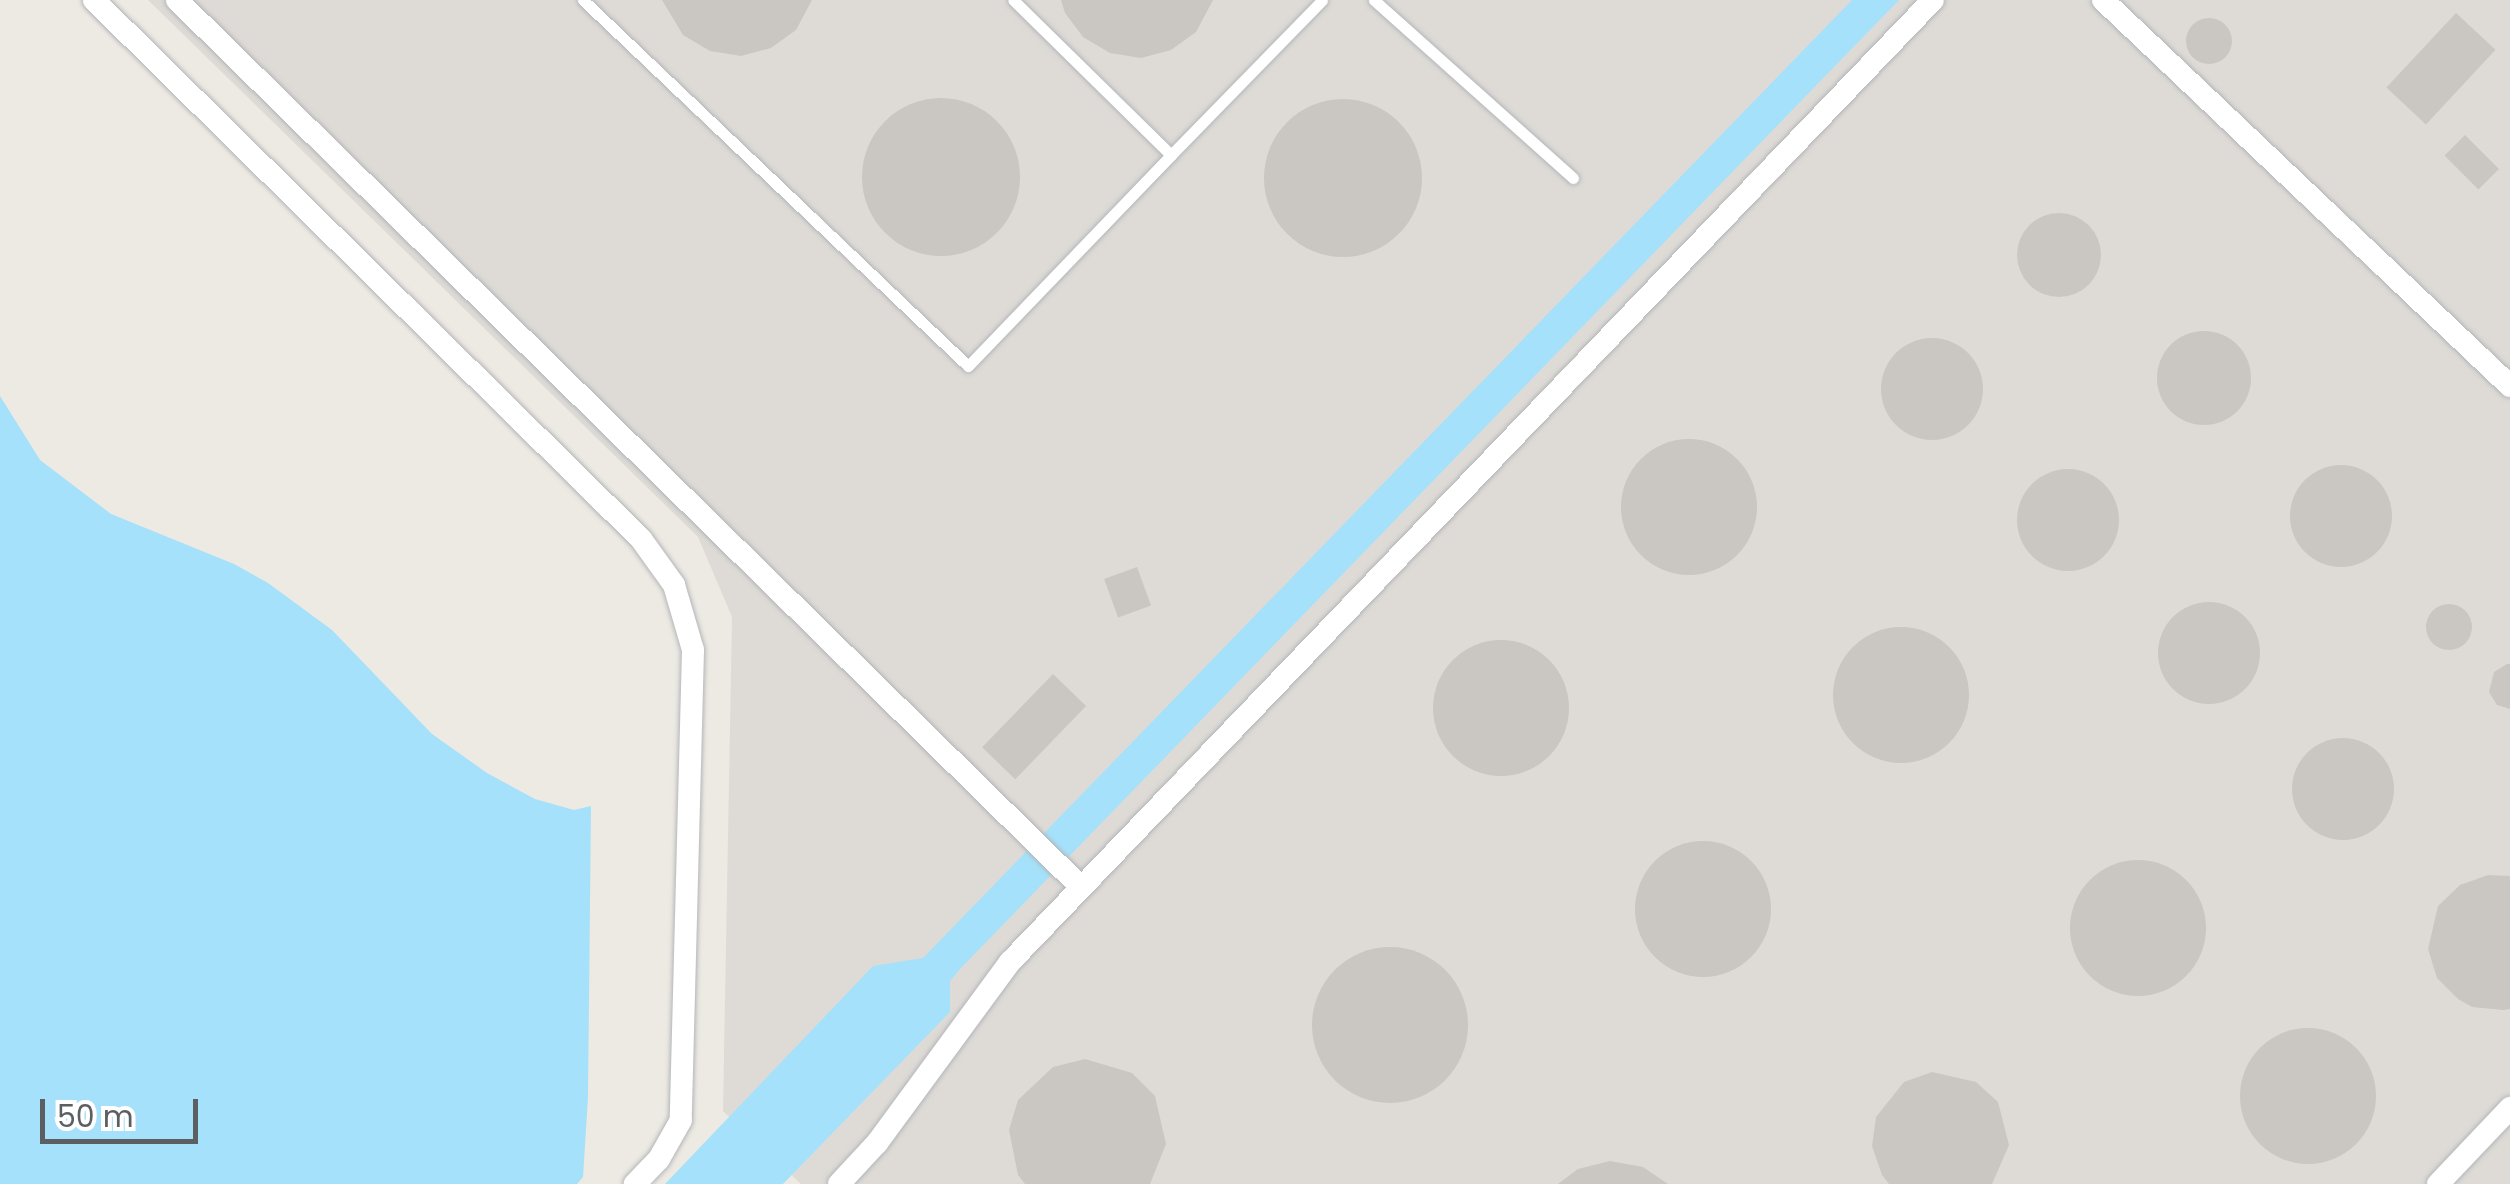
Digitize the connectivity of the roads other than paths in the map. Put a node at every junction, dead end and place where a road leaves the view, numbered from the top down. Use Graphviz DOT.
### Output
graph roads {
  1 [pos="94,0"];
  2 [pos="178,0"];
  3 [pos="584,0"];
  4 [pos="1013,0"];
  5 [pos="1322,0"];
  6 [pos="1374,0"];
  7 [pos="1933,0"];
  8 [pos="2102,0"];
  9 [pos="1171,155"];
  10 [pos="1573,178"];
  11 [pos="2510,386"];
  12 [pos="1074,880"];
  13 [pos="2510,1108"];
  14 [pos="635,1184"];
  15 [pos="838,1184"];
  16 [pos="2438,1184"];
  1 -- 14 [label="street"];
  2 -- 12 [label="street"];
  3 -- 9 [label="lane"];
  4 -- 9 [label="lane"];
  5 -- 9 [label="lane"];
  6 -- 10 [label="lane"];
  7 -- 12 [label="street"];
  8 -- 11 [label="street"];
  12 -- 15 [label="street"];
  13 -- 16 [label="street"];
}
